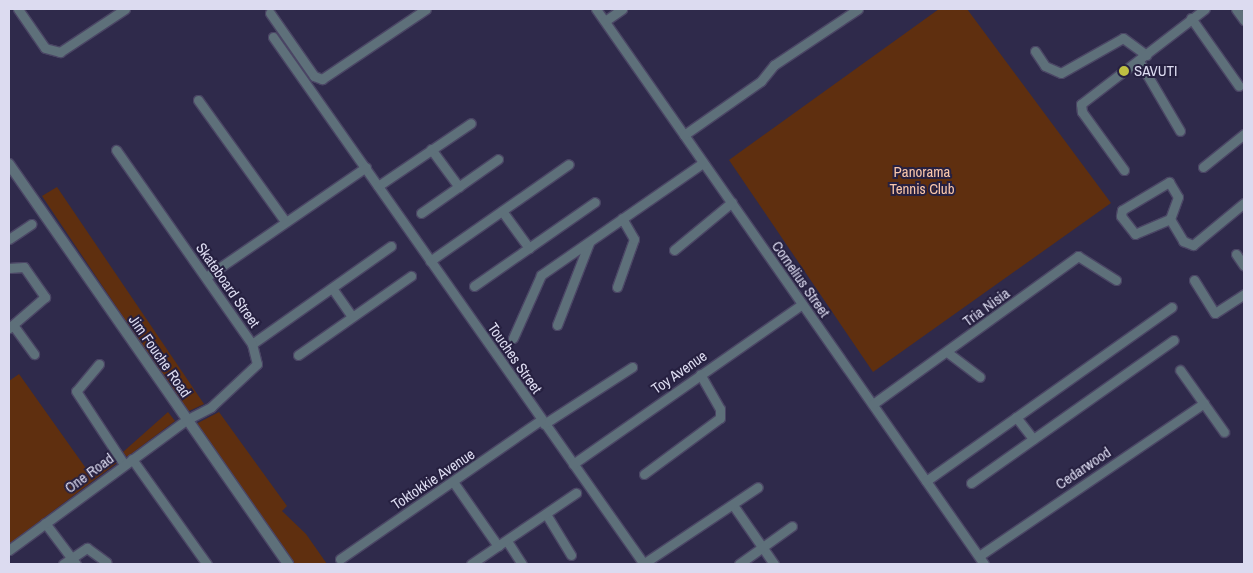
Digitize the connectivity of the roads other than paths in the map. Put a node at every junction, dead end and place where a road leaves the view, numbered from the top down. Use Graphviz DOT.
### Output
graph roads {
  1 [pos="18,9"];
  2 [pos="125,9"];
  3 [pos="426,9"];
  4 [pos="596,9"];
  5 [pos="622,9"];
  6 [pos="858,9"];
  7 [pos="1205,9"];
  8 [pos="1236,9"];
  9 [pos="271,10"];
  10 [pos="1191,18"];
  11 [pos="1244,20"];
  12 [pos="604,21"];
  13 [pos="273,37"];
  14 [pos="1036,51"];
  15 [pos="1140,60"];
  16 [pos="1239,86"];
  17 [pos="198,100"];
  18 [pos="471,123"];
  19 [pos="1180,131"];
  20 [pos="1244,134"];
  21 [pos="684,135"];
  22 [pos="116,150"];
  23 [pos="431,150"];
  24 [pos="498,159"];
  25 [pos="703,163"];
  26 [pos="9,164"];
  27 [pos="569,164"];
  28 [pos="366,167"];
  29 [pos="1203,167"];
  30 [pos="1124,170"];
  31 [pos="378,186"];
  32 [pos="458,187"];
  33 [pos="594,202"];
  34 [pos="732,202"];
  35 [pos="1244,203"];
  36 [pos="502,211"];
  37 [pos="421,213"];
  38 [pos="622,218"];
  39 [pos="1170,220"];
  40 [pos="285,221"];
  41 [pos="31,224"];
  42 [pos="9,239"];
  43 [pos="589,243"];
  44 [pos="391,246"];
  45 [pos="529,248"];
  46 [pos="674,250"];
  47 [pos="1236,254"];
  48 [pos="430,261"];
  49 [pos="1244,266"];
  50 [pos="9,268"];
  51 [pos="411,276"];
  52 [pos="206,277"];
  53 [pos="1116,280"];
  54 [pos="1194,280"];
  55 [pos="474,286"];
  56 [pos="617,287"];
  57 [pos="332,288"];
  58 [pos="1244,294"];
  59 [pos="802,304"];
  60 [pos="1172,307"];
  61 [pos="352,318"];
  62 [pos="557,325"];
  63 [pos="11,327"];
  64 [pos="513,338"];
  65 [pos="1174,340"];
  66 [pos="252,344"];
  67 [pos="947,352"];
  68 [pos="34,354"];
  69 [pos="298,355"];
  70 [pos="99,364"];
  71 [pos="632,367"];
  72 [pos="1180,370"];
  73 [pos="700,374"];
  74 [pos="980,377"];
  75 [pos="1204,403"];
  76 [pos="873,404"];
  77 [pos="1016,417"];
  78 [pos="186,420"];
  79 [pos="542,422"];
  80 [pos="1224,432"];
  81 [pos="1033,439"];
  82 [pos="128,462"];
  83 [pos="572,464"];
  84 [pos="644,474"];
  85 [pos="926,481"];
  86 [pos="454,483"];
  87 [pos="970,483"];
  88 [pos="758,487"];
  89 [pos="576,493"];
  90 [pos="733,505"];
  91 [pos="546,514"];
  92 [pos="45,523"];
  93 [pos="792,526"];
  94 [pos="507,541"];
  95 [pos="498,546"];
  96 [pos="762,548"];
  97 [pos="9,550"];
  98 [pos="571,555"];
  99 [pos="979,556"];
  100 [pos="340,558"];
  101 [pos="74,561"];
  102 [pos="106,562"];
  103 [pos="63,564"];
  104 [pos="206,564"];
  105 [pos="288,564"];
  106 [pos="472,564"];
  107 [pos="522,564"];
  108 [pos="644,564"];
  109 [pos="739,564"];
  110 [pos="774,564"];
  111 [pos="984,564"];
  1 -- 2 [label="street"];
  3 -- 9 [label="street"];
  4 -- 12 [label="street, Cornelius Street"];
  5 -- 12 [label="street"];
  6 -- 21 [label="street"];
  7 -- 10 [label="street"];
  8 -- 11 [label="street"];
  10 -- 15 [label="street"];
  10 -- 16 [label="street"];
  12 -- 21 [label="street, Cornelius Street"];
  13 -- 28 [label="street, Touches Street"];
  14 -- 15 [label="street"];
  15 -- 19 [label="street"];
  15 -- 30 [label="street"];
  17 -- 40 [label="street"];
  18 -- 23 [label="street"];
  20 -- 29 [label="street"];
  21 -- 25 [label="street, Cornelius Street"];
  22 -- 52 [label="street, Skateboard Street"];
  23 -- 31 [label="street"];
  23 -- 32 [label="street"];
  24 -- 32 [label="street"];
  25 -- 34 [label="street, Cornelius Street"];
  25 -- 38 [label="street"];
  26 -- 78 [label="street, Jim Fouche Road"];
  27 -- 36 [label="street"];
  28 -- 31 [label="street, Touches Street"];
  28 -- 40 [label="street"];
  31 -- 48 [label="street, Touches Street"];
  32 -- 37 [label="street"];
  33 -- 45 [label="street"];
  34 -- 46 [label="street"];
  34 -- 59 [label="street, Cornelius Street"];
  35 -- 39 [label="street"];
  36 -- 45 [label="street"];
  36 -- 48 [label="street"];
  38 -- 43 [label="street"];
  38 -- 56 [label="street"];
  39 -- 39 [label="street"];
  40 -- 52 [label="street"];
  41 -- 42 [label="street"];
  43 -- 62 [label="street"];
  43 -- 64 [label="street"];
  44 -- 57 [label="street"];
  45 -- 55 [label="street"];
  47 -- 49 [label="street"];
  48 -- 79 [label="street, Touches Street"];
  50 -- 63 [label="street"];
  51 -- 61 [label="street"];
  52 -- 66 [label="street, Skateboard Street"];
  53 -- 67 [label="street, Tria Nisia"];
  54 -- 58 [label="street"];
  57 -- 61 [label="street"];
  57 -- 66 [label="street"];
  59 -- 73 [label="street, Toy Avenue"];
  59 -- 76 [label="street, Cornelius Street"];
  60 -- 77 [label="street"];
  61 -- 69 [label="street"];
  63 -- 68 [label="street"];
  65 -- 81 [label="street"];
  66 -- 78 [label="street, Skateboard Street"];
  67 -- 74 [label="street"];
  67 -- 76 [label="street, Tria Nisia"];
  70 -- 82 [label="street"];
  71 -- 79 [label="street, Toktokkie Avenue"];
  72 -- 75 [label="street"];
  73 -- 83 [label="street, Toy Avenue"];
  73 -- 84 [label="street"];
  75 -- 80 [label="street"];
  75 -- 99 [label="street, Cedarwood"];
  76 -- 85 [label="street, Cornelius Street"];
  77 -- 81 [label="street"];
  77 -- 85 [label="street"];
  78 -- 82 [label="street, One Road"];
  78 -- 105 [label="street, Jim Fouche Road"];
  79 -- 83 [label="street, Touches Street"];
  79 -- 86 [label="street, Toktokkie Avenue"];
  81 -- 87 [label="street"];
  82 -- 92 [label="street, One Road"];
  82 -- 104 [label="street"];
  83 -- 108 [label="street, Touches Street"];
  85 -- 99 [label="street, Cornelius Street"];
  86 -- 95 [label="street"];
  86 -- 100 [label="street, Toktokkie Avenue"];
  88 -- 90 [label="street"];
  89 -- 91 [label="street"];
  90 -- 96 [label="street"];
  90 -- 108 [label="street"];
  91 -- 94 [label="street"];
  91 -- 98 [label="street"];
  92 -- 97 [label="street, One Road"];
  92 -- 101 [label="street"];
  93 -- 96 [label="street"];
  94 -- 95 [label="street"];
  94 -- 107 [label="street"];
  95 -- 106 [label="street"];
  96 -- 109 [label="street"];
  96 -- 110 [label="street"];
  99 -- 111 [label="street, Cornelius Street"];
  101 -- 102 [label="street"];
  101 -- 103 [label="street"];
}
